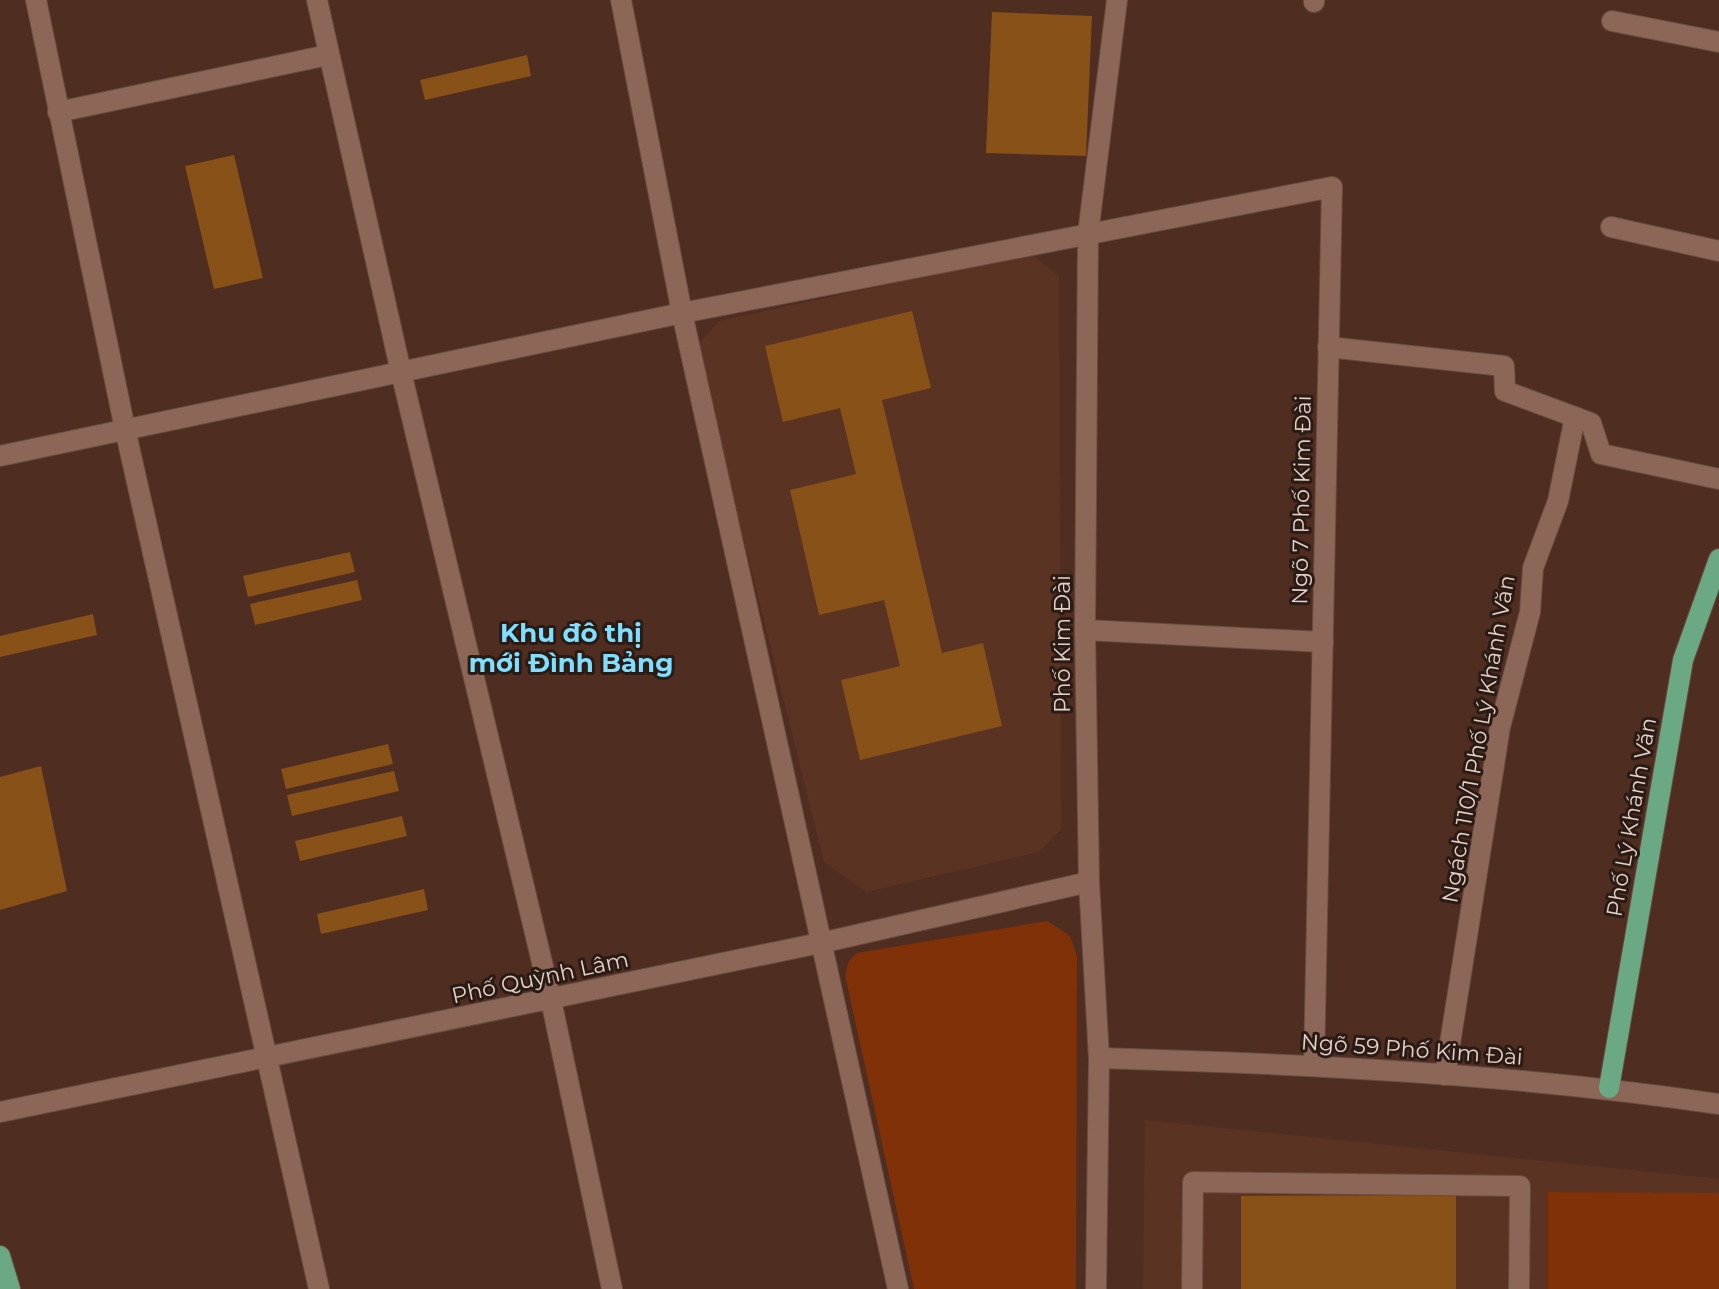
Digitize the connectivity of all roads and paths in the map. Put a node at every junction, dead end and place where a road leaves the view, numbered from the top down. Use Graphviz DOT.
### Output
graph roads {
  1 [pos="36,0"];
  2 [pos="317,0"];
  3 [pos="621,0"];
  4 [pos="1117,0"];
  5 [pos="1612,21"];
  6 [pos="1719,42"];
  7 [pos="328,55"];
  8 [pos="58,112"];
  9 [pos="1611,227"];
  10 [pos="1088,234"];
  11 [pos="1719,251"];
  12 [pos="682,313"];
  13 [pos="1328,347"];
  14 [pos="401,372"];
  15 [pos="1575,417"];
  16 [pos="125,429"];
  17 [pos="0,456"];
  18 [pos="1719,479"];
  19 [pos="1719,559"];
  20 [pos="1085,630"];
  21 [pos="1323,642"];
  22 [pos="1089,882"];
  23 [pos="825,942"];
  24 [pos="551,1000"];
  25 [pos="1099,1058"];
  26 [pos="264,1059"];
  27 [pos="1314,1064"];
  28 [pos="1445,1075"];
  29 [pos="1609,1088"];
  30 [pos="1719,1104"];
  31 [pos="0,1112"];
  32 [pos="0,1256"];
  33 [pos="10,1289"];
  34 [pos="319,1289"];
  35 [pos="612,1289"];
  36 [pos="898,1289"];
  37 [pos="1096,1289"];
  38 [pos="1192,1289"];
  39 [pos="1519,1289"];
  1 -- 8 [label="street"];
  2 -- 7 [label="street"];
  3 -- 12 [label="street"];
  4 -- 10 [label="street, Phố Kim Đài"];
  5 -- 6 [label="street"];
  7 -- 8 [label="street"];
  7 -- 14 [label="street"];
  8 -- 16 [label="street"];
  9 -- 11 [label="street"];
  10 -- 12 [label="street"];
  10 -- 13 [label="street, Ngõ 7 Phố Kim Đài"];
  10 -- 20 [label="street, Phố Kim Đài"];
  12 -- 14 [label="street"];
  12 -- 23 [label="street"];
  13 -- 15 [label="street"];
  13 -- 21 [label="street, Ngõ 7 Phố Kim Đài"];
  14 -- 16 [label="street"];
  14 -- 24 [label="street"];
  15 -- 18 [label="street"];
  15 -- 28 [label="street, Ngách 110/1 Phố Lý Khánh Văn"];
  16 -- 17 [label="street"];
  16 -- 26 [label="street"];
  19 -- 29 [label="main road, Phố Lý Khánh Văn"];
  20 -- 21 [label="street"];
  20 -- 22 [label="street, Phố Kim Đài"];
  21 -- 27 [label="street, Ngõ 7 Phố Kim Đài"];
  22 -- 23 [label="street, Phố Quỳnh Lâm"];
  22 -- 25 [label="street, Phố Kim Đài"];
  23 -- 24 [label="street, Phố Quỳnh Lâm"];
  23 -- 36 [label="street"];
  24 -- 26 [label="street, Phố Quỳnh Lâm"];
  24 -- 35 [label="street"];
  25 -- 27 [label="street, Ngõ 59 Phố Kim Đài"];
  25 -- 37 [label="street, Phố Kim Đài"];
  26 -- 31 [label="street, Phố Quỳnh Lâm"];
  26 -- 34 [label="street"];
  27 -- 28 [label="street, Ngõ 59 Phố Kim Đài"];
  28 -- 29 [label="street, Ngõ 59 Phố Kim Đài"];
  29 -- 30 [label="street, Ngõ 59 Phố Kim Đài"];
  32 -- 33 [label="main road"];
  38 -- 39 [label="street"];
}
